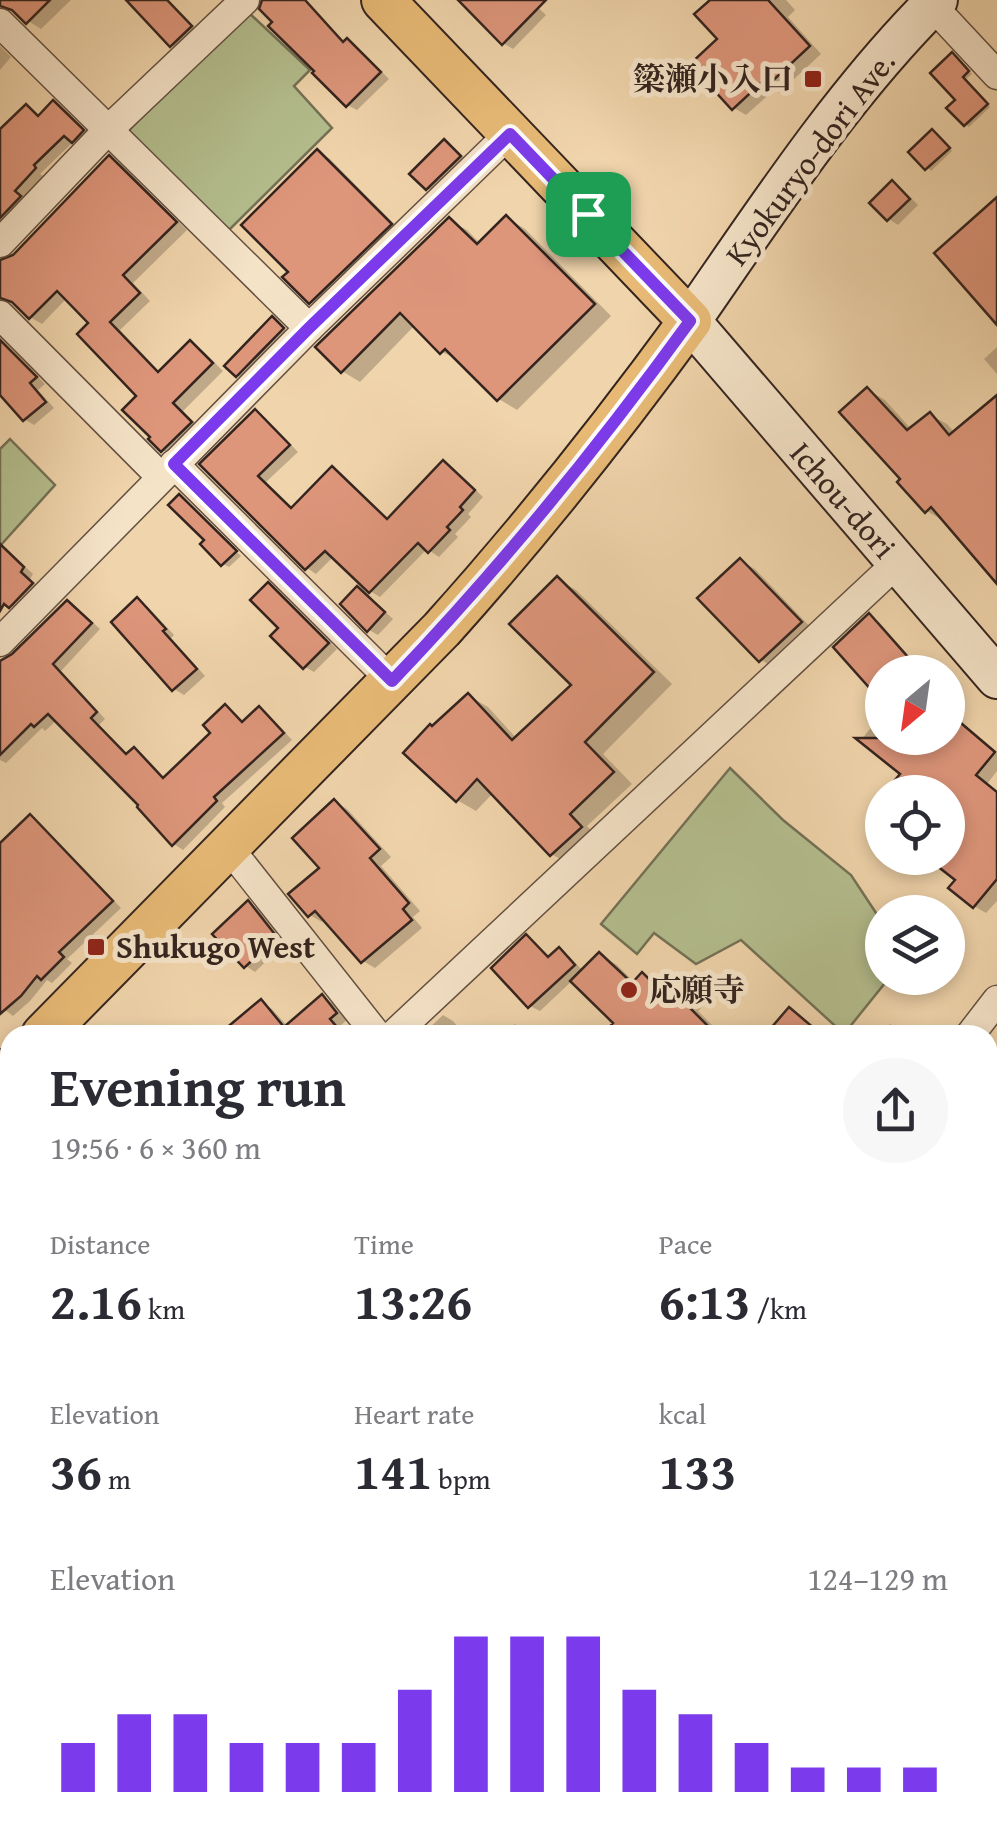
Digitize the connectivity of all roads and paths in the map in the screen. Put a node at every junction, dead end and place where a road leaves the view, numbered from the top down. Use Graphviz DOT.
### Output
graph roads {
  1 [pos="244,0"];
  2 [pos="383,0"];
  3 [pos="932,2"];
  4 [pos="0,23"];
  5 [pos="997,76"];
  6 [pos="108,130"];
  7 [pos="510,134"];
  8 [pos="0,243"];
  9 [pos="0,315"];
  10 [pos="690,321"];
  11 [pos="309,328"];
  12 [pos="167,470"];
  13 [pos="897,563"];
  14 [pos="0,642"];
  15 [pos="997,678"];
  16 [pos="392,681"];
  17 [pos="229,848"];
  18 [pos="997,1000"];
  19 [pos="53,1025"];
  20 [pos="369,1025"];
  21 [pos="404,1025"];
  22 [pos="978,1025"];
  1 -- 6 [label="street"];
  2 -- 7 [label="main road"];
  3 -- 5 [label="street"];
  3 -- 10 [label="street, Kyokuryo-dori Ave."];
  4 -- 6 [label="street"];
  6 -- 8 [label="street"];
  6 -- 11 [label="street"];
  7 -- 10 [label="main road"];
  7 -- 11 [label="street"];
  9 -- 12 [label="street"];
  10 -- 13 [label="street, Ichou-dori"];
  10 -- 16 [label="main road"];
  11 -- 12 [label="street"];
  12 -- 14 [label="street"];
  12 -- 16 [label="street"];
  13 -- 15 [label="street, Ichou-dori"];
  13 -- 21 [label="street"];
  16 -- 17 [label="main road"];
  17 -- 19 [label="main road"];
  17 -- 20 [label="street"];
  18 -- 22 [label="street"];
}
